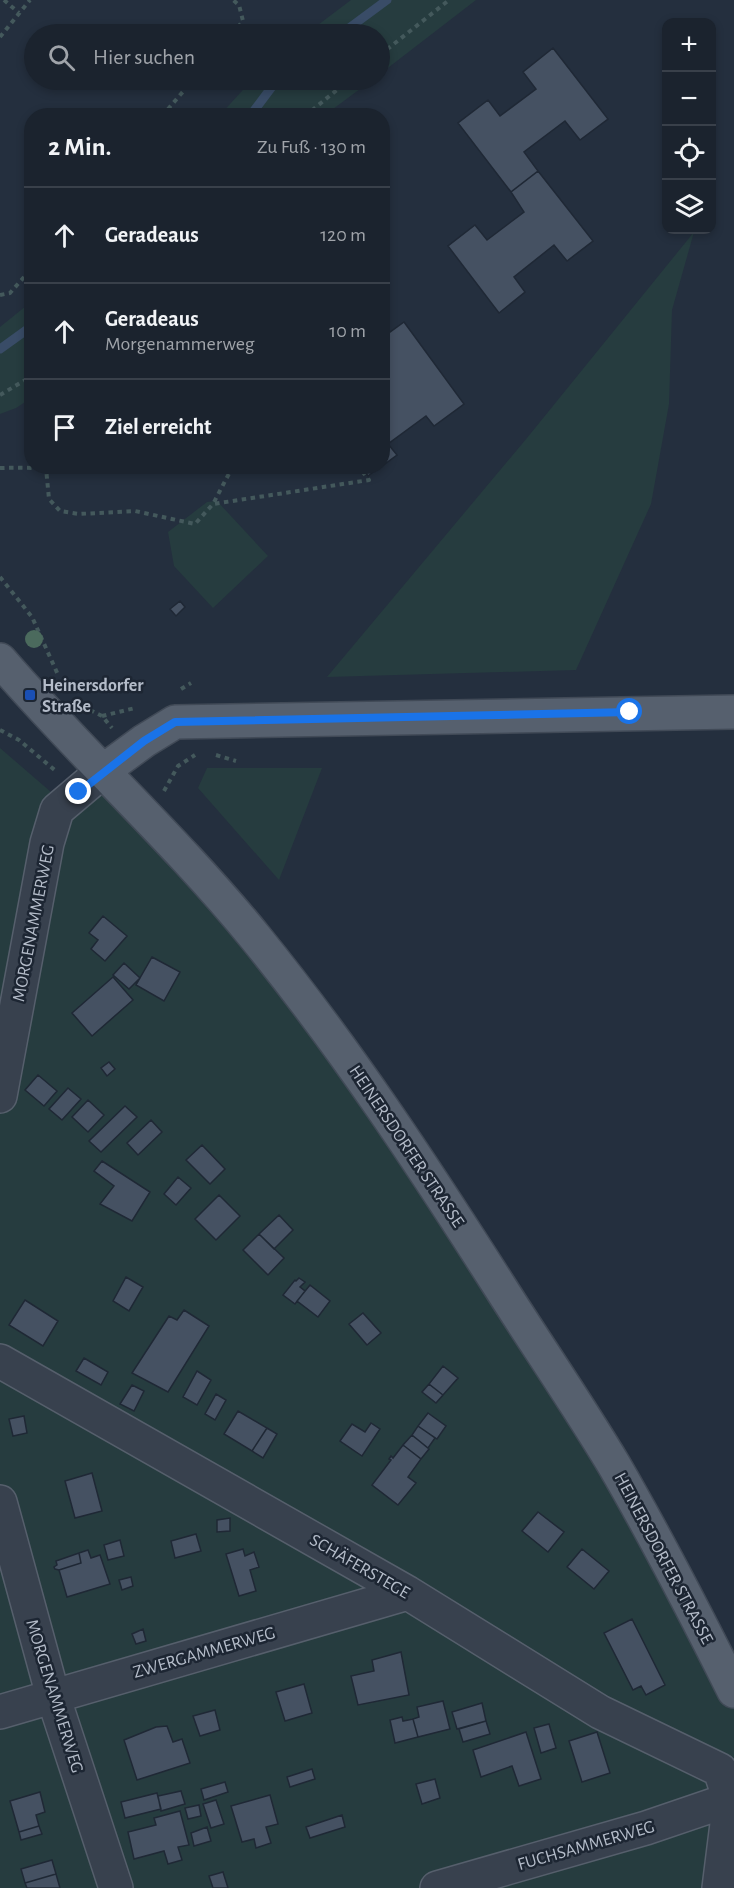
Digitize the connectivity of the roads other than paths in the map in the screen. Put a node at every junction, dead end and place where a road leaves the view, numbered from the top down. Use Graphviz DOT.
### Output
graph roads {
  1 [pos="0,660"];
  2 [pos="734,712"];
  3 [pos="104,771"];
  4 [pos="0,1096"];
  5 [pos="0,1361"];
  6 [pos="0,1502"];
  7 [pos="408,1593"];
  8 [pos="734,1691"];
  9 [pos="53,1696"];
  10 [pos="0,1712"];
  11 [pos="728,1789"];
  12 [pos="723,1885"];
  13 [pos="116,1888"];
  14 [pos="437,1888"];
  1 -- 3 [label="main road, HEINERSDORFER STRASSE"];
  2 -- 3 [label="main road"];
  3 -- 4 [label="lane, MORGENAMMERWEG"];
  3 -- 8 [label="main road, HEINERSDORFER STRASSE"];
  5 -- 7 [label="lane, SCHÄFERSTEGE"];
  6 -- 9 [label="lane, MORGENAMMERWEG"];
  7 -- 9 [label="lane, ZWERGAMMERWEG"];
  7 -- 11 [label="lane, SCHÄFERSTEGE"];
  9 -- 10 [label="lane, ZWERGAMMERWEG"];
  9 -- 13 [label="lane, MORGENAMMERWEG"];
  11 -- 12 [label="lane"];
  11 -- 14 [label="lane, FUCHSAMMERWEG"];
}
